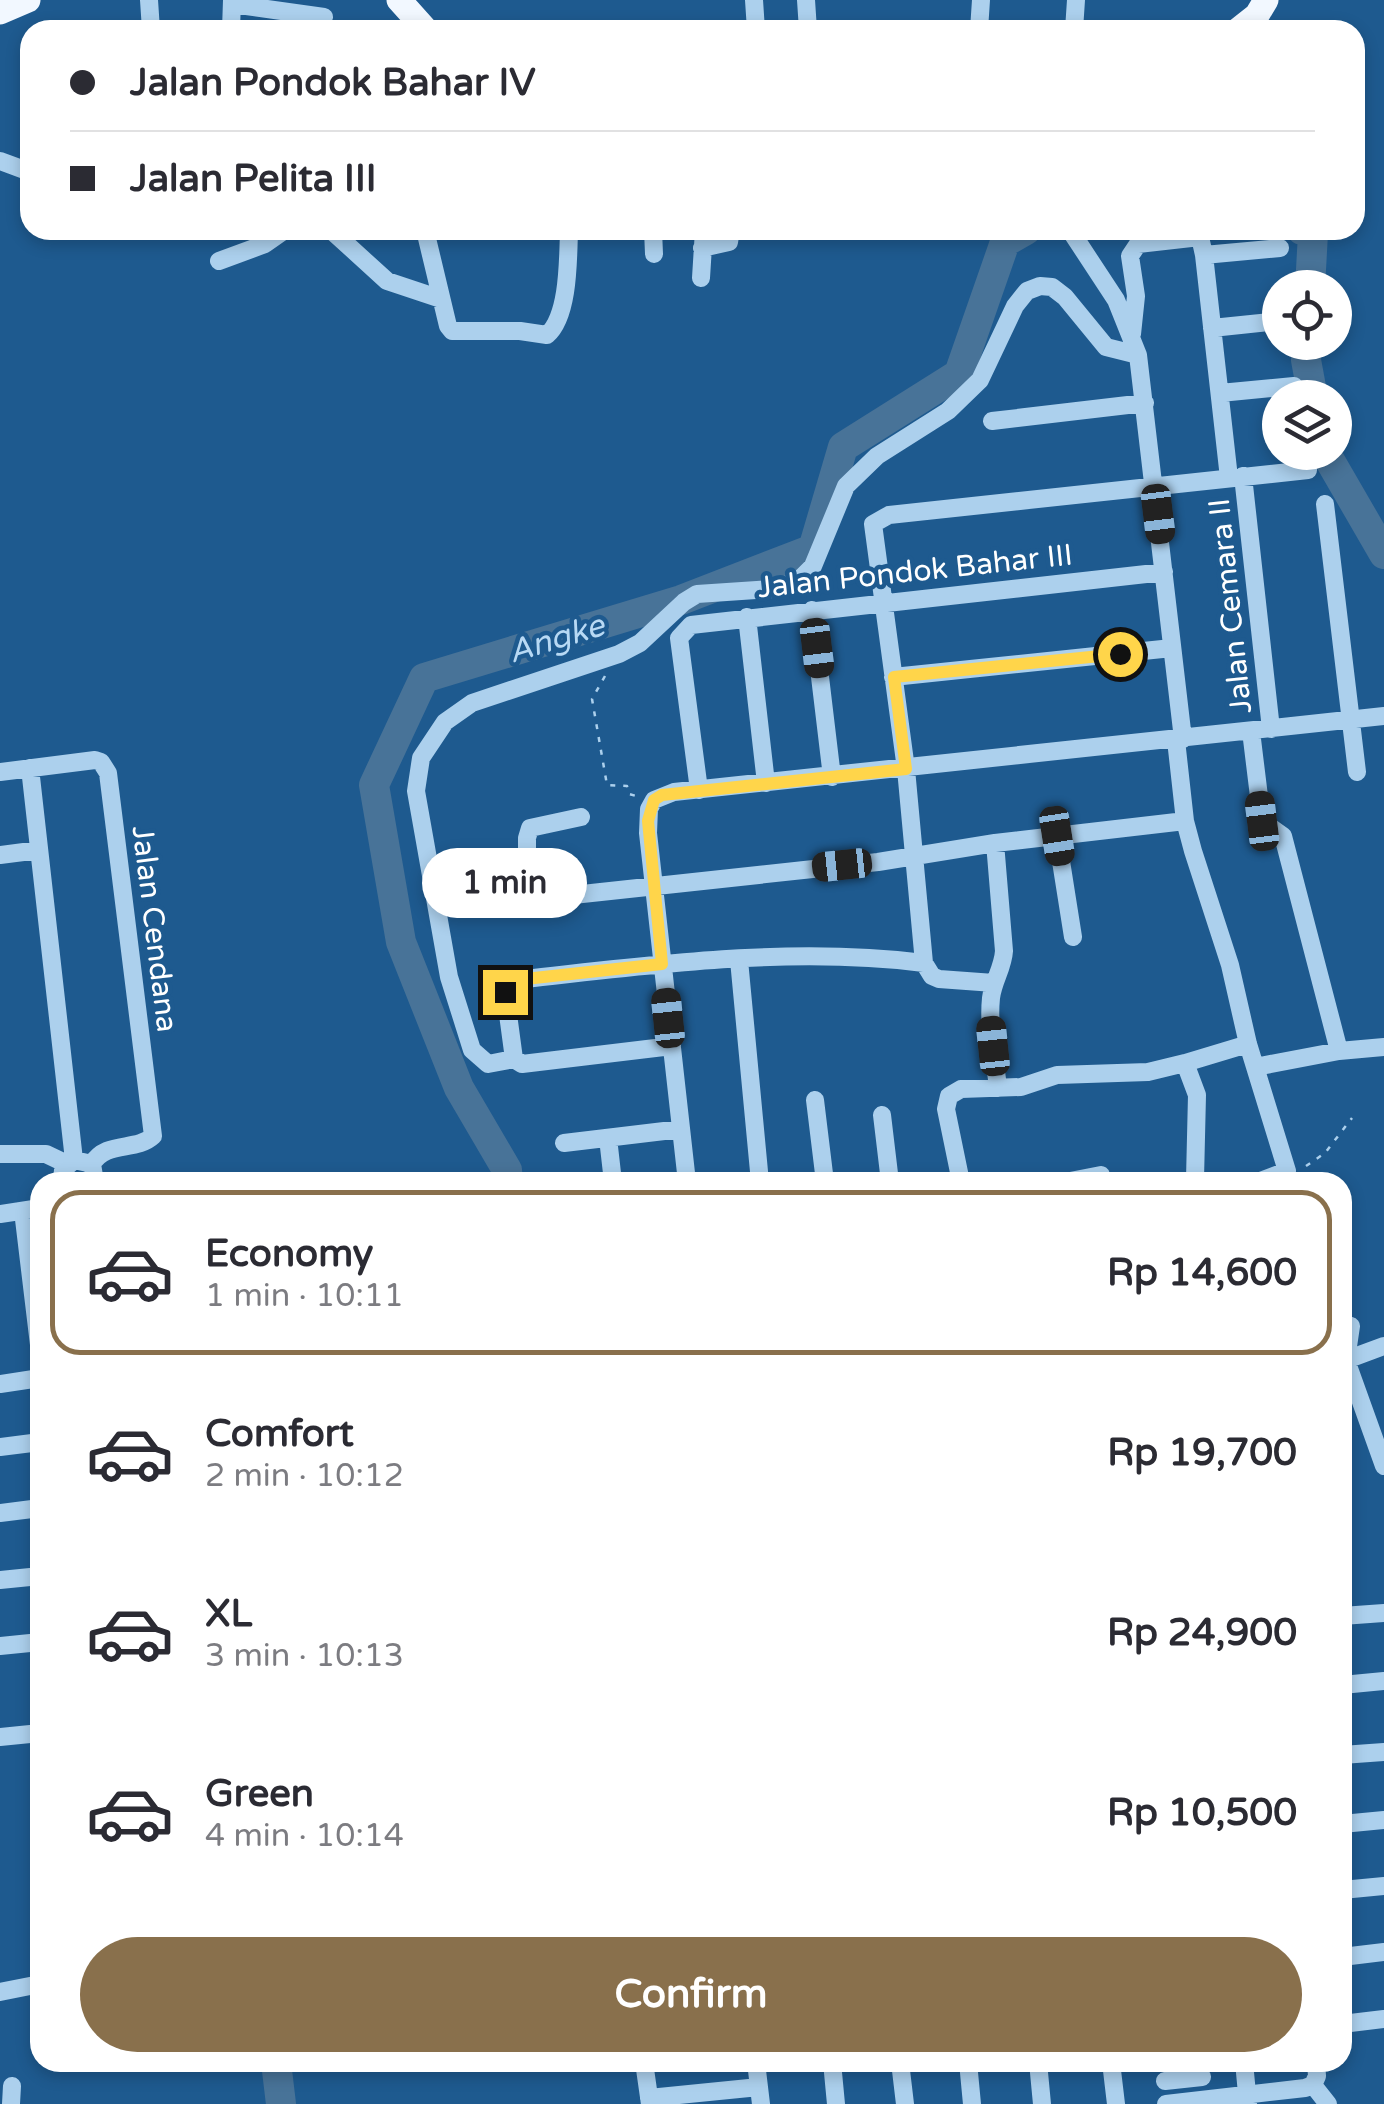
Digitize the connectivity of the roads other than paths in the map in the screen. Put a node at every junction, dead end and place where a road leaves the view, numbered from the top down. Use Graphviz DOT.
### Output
graph roads {
  1 [pos="28,0"];
  2 [pos="1266,0"];
  3 [pos="232,2"];
  4 [pos="0,12"];
  5 [pos="324,17"];
  6 [pos="1251,20"];
  7 [pos="271,240"];
  8 [pos="341,240"];
  9 [pos="427,240"];
  10 [pos="569,240"];
  11 [pos="654,240"];
  12 [pos="703,240"];
  13 [pos="1077,240"];
  14 [pos="1166,240"];
  15 [pos="1199,240"];
  16 [pos="1280,248"];
  17 [pos="654,254"];
  18 [pos="1204,255"];
  19 [pos="219,261"];
  20 [pos="700,278"];
  21 [pos="441,296"];
  22 [pos="1262,323"];
  23 [pos="1212,328"];
  24 [pos="1132,334"];
  25 [pos="1138,355"];
  26 [pos="1262,389"];
  27 [pos="1220,394"];
  28 [pos="1145,403"];
  29 [pos="992,421"];
  30 [pos="1308,470"];
  31 [pos="1236,477"];
  32 [pos="1154,485"];
  33 [pos="1325,504"];
  34 [pos="1164,572"];
  35 [pos="883,602"];
  36 [pos="812,610"];
  37 [pos="747,617"];
  38 [pos="1172,648"];
  39 [pos="894,677"];
  40 [pos="1384,716"];
  41 [pos="1351,720"];
  42 [pos="1271,729"];
  43 [pos="1251,732"];
  44 [pos="1180,740"];
  45 [pos="30,768"];
  46 [pos="906,769"];
  47 [pos="0,772"];
  48 [pos="1357,772"];
  49 [pos="832,777"];
  50 [pos="766,783"];
  51 [pos="699,790"];
  52 [pos="581,817"];
  53 [pos="1185,821"];
  54 [pos="1057,836"];
  55 [pos="996,842"];
  56 [pos="39,850"];
  57 [pos="0,855"];
  58 [pos="916,855"];
  59 [pos="654,884"];
  60 [pos="1072,937"];
  61 [pos="739,960"];
  62 [pos="924,963"];
  63 [pos="662,964"];
  64 [pos="994,984"];
  65 [pos="1248,1044"];
  66 [pos="672,1046"];
  67 [pos="1384,1047"];
  68 [pos="1339,1051"];
  69 [pos="514,1060"];
  70 [pos="1186,1064"];
  71 [pos="1254,1067"];
  72 [pos="998,1088"];
  73 [pos="816,1100"];
  74 [pos="882,1116"];
  75 [pos="681,1129"];
  76 [pos="608,1138"];
  77 [pos="564,1143"];
  78 [pos="0,1154"];
  79 [pos="78,1171"];
  80 [pos="612,1172"];
  81 [pos="686,1172"];
  82 [pos="759,1172"];
  83 [pos="824,1172"];
  84 [pos="889,1172"];
  85 [pos="959,1172"];
  86 [pos="1194,1172"];
  87 [pos="1284,1172"];
  88 [pos="30,1210"];
  89 [pos="0,1214"];
  90 [pos="1384,1346"];
  91 [pos="1352,1358"];
  92 [pos="30,1380"];
  93 [pos="0,1384"];
  94 [pos="1352,1400"];
  95 [pos="30,1443"];
  96 [pos="0,1446"];
  97 [pos="1384,1466"];
  98 [pos="30,1509"];
  99 [pos="0,1513"];
  100 [pos="30,1577"];
  101 [pos="0,1580"];
  102 [pos="1384,1612"];
  103 [pos="1352,1615"];
  104 [pos="30,1643"];
  105 [pos="0,1646"];
  106 [pos="1384,1681"];
  107 [pos="1352,1684"];
  108 [pos="30,1734"];
  109 [pos="0,1737"];
  110 [pos="1384,1752"];
  111 [pos="1352,1755"];
  112 [pos="1384,1820"];
  113 [pos="1352,1823"];
  114 [pos="1384,1886"];
  115 [pos="1352,1889"];
  116 [pos="1384,1952"];
  117 [pos="1352,1955"];
  118 [pos="30,1986"];
  119 [pos="0,1992"];
  120 [pos="1384,2020"];
  121 [pos="1352,2023"];
  122 [pos="646,2072"];
  123 [pos="833,2072"];
  124 [pos="901,2072"];
  125 [pos="969,2072"];
  126 [pos="1039,2072"];
  127 [pos="1112,2072"];
  128 [pos="1245,2072"];
  129 [pos="1317,2072"];
  130 [pos="1202,2077"];
  131 [pos="1313,2084"];
  132 [pos="760,2096"];
  133 [pos="1248,2100"];
  134 [pos="650,2101"];
  135 [pos="1177,2103"];
  136 [pos="836,2104"];
  137 [pos="905,2104"];
  138 [pos="972,2104"];
  139 [pos="1042,2104"];
  140 [pos="1116,2104"];
  141 [pos="1328,2104"];
  1 -- 4 [label="main road"];
  2 -- 6 [label="main road"];
  3 -- 5 [label="street"];
  7 -- 19 [label="street"];
  8 -- 21 [label="street"];
  9 -- 21 [label="street"];
  10 -- 21 [label="street"];
  11 -- 17 [label="street"];
  12 -- 20 [label="street"];
  13 -- 24 [label="street"];
  14 -- 24 [label="street"];
  15 -- 18 [label="street"];
  16 -- 18 [label="street"];
  18 -- 23 [label="street, Jalan Cemara II"];
  22 -- 23 [label="street"];
  23 -- 27 [label="street, Jalan Cemara II"];
  24 -- 25 [label="street"];
  25 -- 28 [label="street"];
  25 -- 69 [label="street"];
  26 -- 27 [label="street"];
  27 -- 31 [label="street, Jalan Cemara II"];
  28 -- 29 [label="street"];
  28 -- 32 [label="street"];
  30 -- 31 [label="street"];
  31 -- 32 [label="street"];
  31 -- 42 [label="street, Jalan Cemara II"];
  32 -- 34 [label="street"];
  32 -- 35 [label="street"];
  33 -- 41 [label="street"];
  34 -- 35 [label="street, Jalan Pondok Bahar III"];
  34 -- 38 [label="street"];
  35 -- 36 [label="street, Jalan Pondok Bahar III"];
  35 -- 39 [label="street"];
  36 -- 37 [label="street, Jalan Pondok Bahar III"];
  36 -- 49 [label="street"];
  37 -- 50 [label="street"];
  37 -- 51 [label="street, Jalan Pondok Bahar III"];
  38 -- 39 [label="street"];
  38 -- 44 [label="street"];
  39 -- 46 [label="street"];
  40 -- 41 [label="street"];
  41 -- 42 [label="street"];
  41 -- 48 [label="street"];
  42 -- 43 [label="street"];
  43 -- 44 [label="street"];
  43 -- 68 [label="street"];
  44 -- 46 [label="street"];
  44 -- 53 [label="street"];
  45 -- 47 [label="street, Jalan Cendana"];
  45 -- 56 [label="street"];
  45 -- 79 [label="street, Jalan Cendana"];
  46 -- 49 [label="street"];
  46 -- 58 [label="street"];
  49 -- 50 [label="street"];
  50 -- 51 [label="street"];
  51 -- 59 [label="street"];
  52 -- 59 [label="street"];
  53 -- 54 [label="street"];
  53 -- 65 [label="street"];
  54 -- 55 [label="street"];
  54 -- 60 [label="street"];
  55 -- 58 [label="street"];
  55 -- 64 [label="street"];
  56 -- 57 [label="street"];
  56 -- 79 [label="street"];
  58 -- 59 [label="street"];
  58 -- 62 [label="street"];
  59 -- 63 [label="street"];
  61 -- 62 [label="street"];
  61 -- 63 [label="street"];
  61 -- 82 [label="street"];
  62 -- 64 [label="street"];
  63 -- 66 [label="street"];
  63 -- 69 [label="street"];
  64 -- 72 [label="street"];
  65 -- 70 [label="street"];
  65 -- 71 [label="street"];
  66 -- 69 [label="street"];
  66 -- 75 [label="street"];
  67 -- 68 [label="street"];
  68 -- 71 [label="street"];
  70 -- 72 [label="street"];
  70 -- 86 [label="street"];
  71 -- 87 [label="street"];
  72 -- 85 [label="street"];
  73 -- 83 [label="street"];
  74 -- 84 [label="street"];
  75 -- 76 [label="street"];
  75 -- 81 [label="street"];
  76 -- 77 [label="street"];
  76 -- 80 [label="street"];
  78 -- 79 [label="street"];
  88 -- 89 [label="street"];
  90 -- 91 [label="street"];
  92 -- 93 [label="street"];
  94 -- 97 [label="street"];
  95 -- 96 [label="street"];
  98 -- 99 [label="street"];
  100 -- 101 [label="street"];
  102 -- 103 [label="street"];
  104 -- 105 [label="street"];
  106 -- 107 [label="street"];
  108 -- 109 [label="street"];
  110 -- 111 [label="street"];
  112 -- 113 [label="street"];
  114 -- 115 [label="street"];
  116 -- 117 [label="street"];
  118 -- 119 [label="street"];
  120 -- 121 [label="street"];
  122 -- 134 [label="street"];
  123 -- 136 [label="street"];
  124 -- 137 [label="street"];
  125 -- 138 [label="street"];
  126 -- 139 [label="street"];
  127 -- 140 [label="street"];
  128 -- 133 [label="street"];
  129 -- 131 [label="street"];
  130 -- 135 [label="street"];
  131 -- 133 [label="street"];
  131 -- 141 [label="street"];
  132 -- 134 [label="street"];
  133 -- 135 [label="street"];
}
